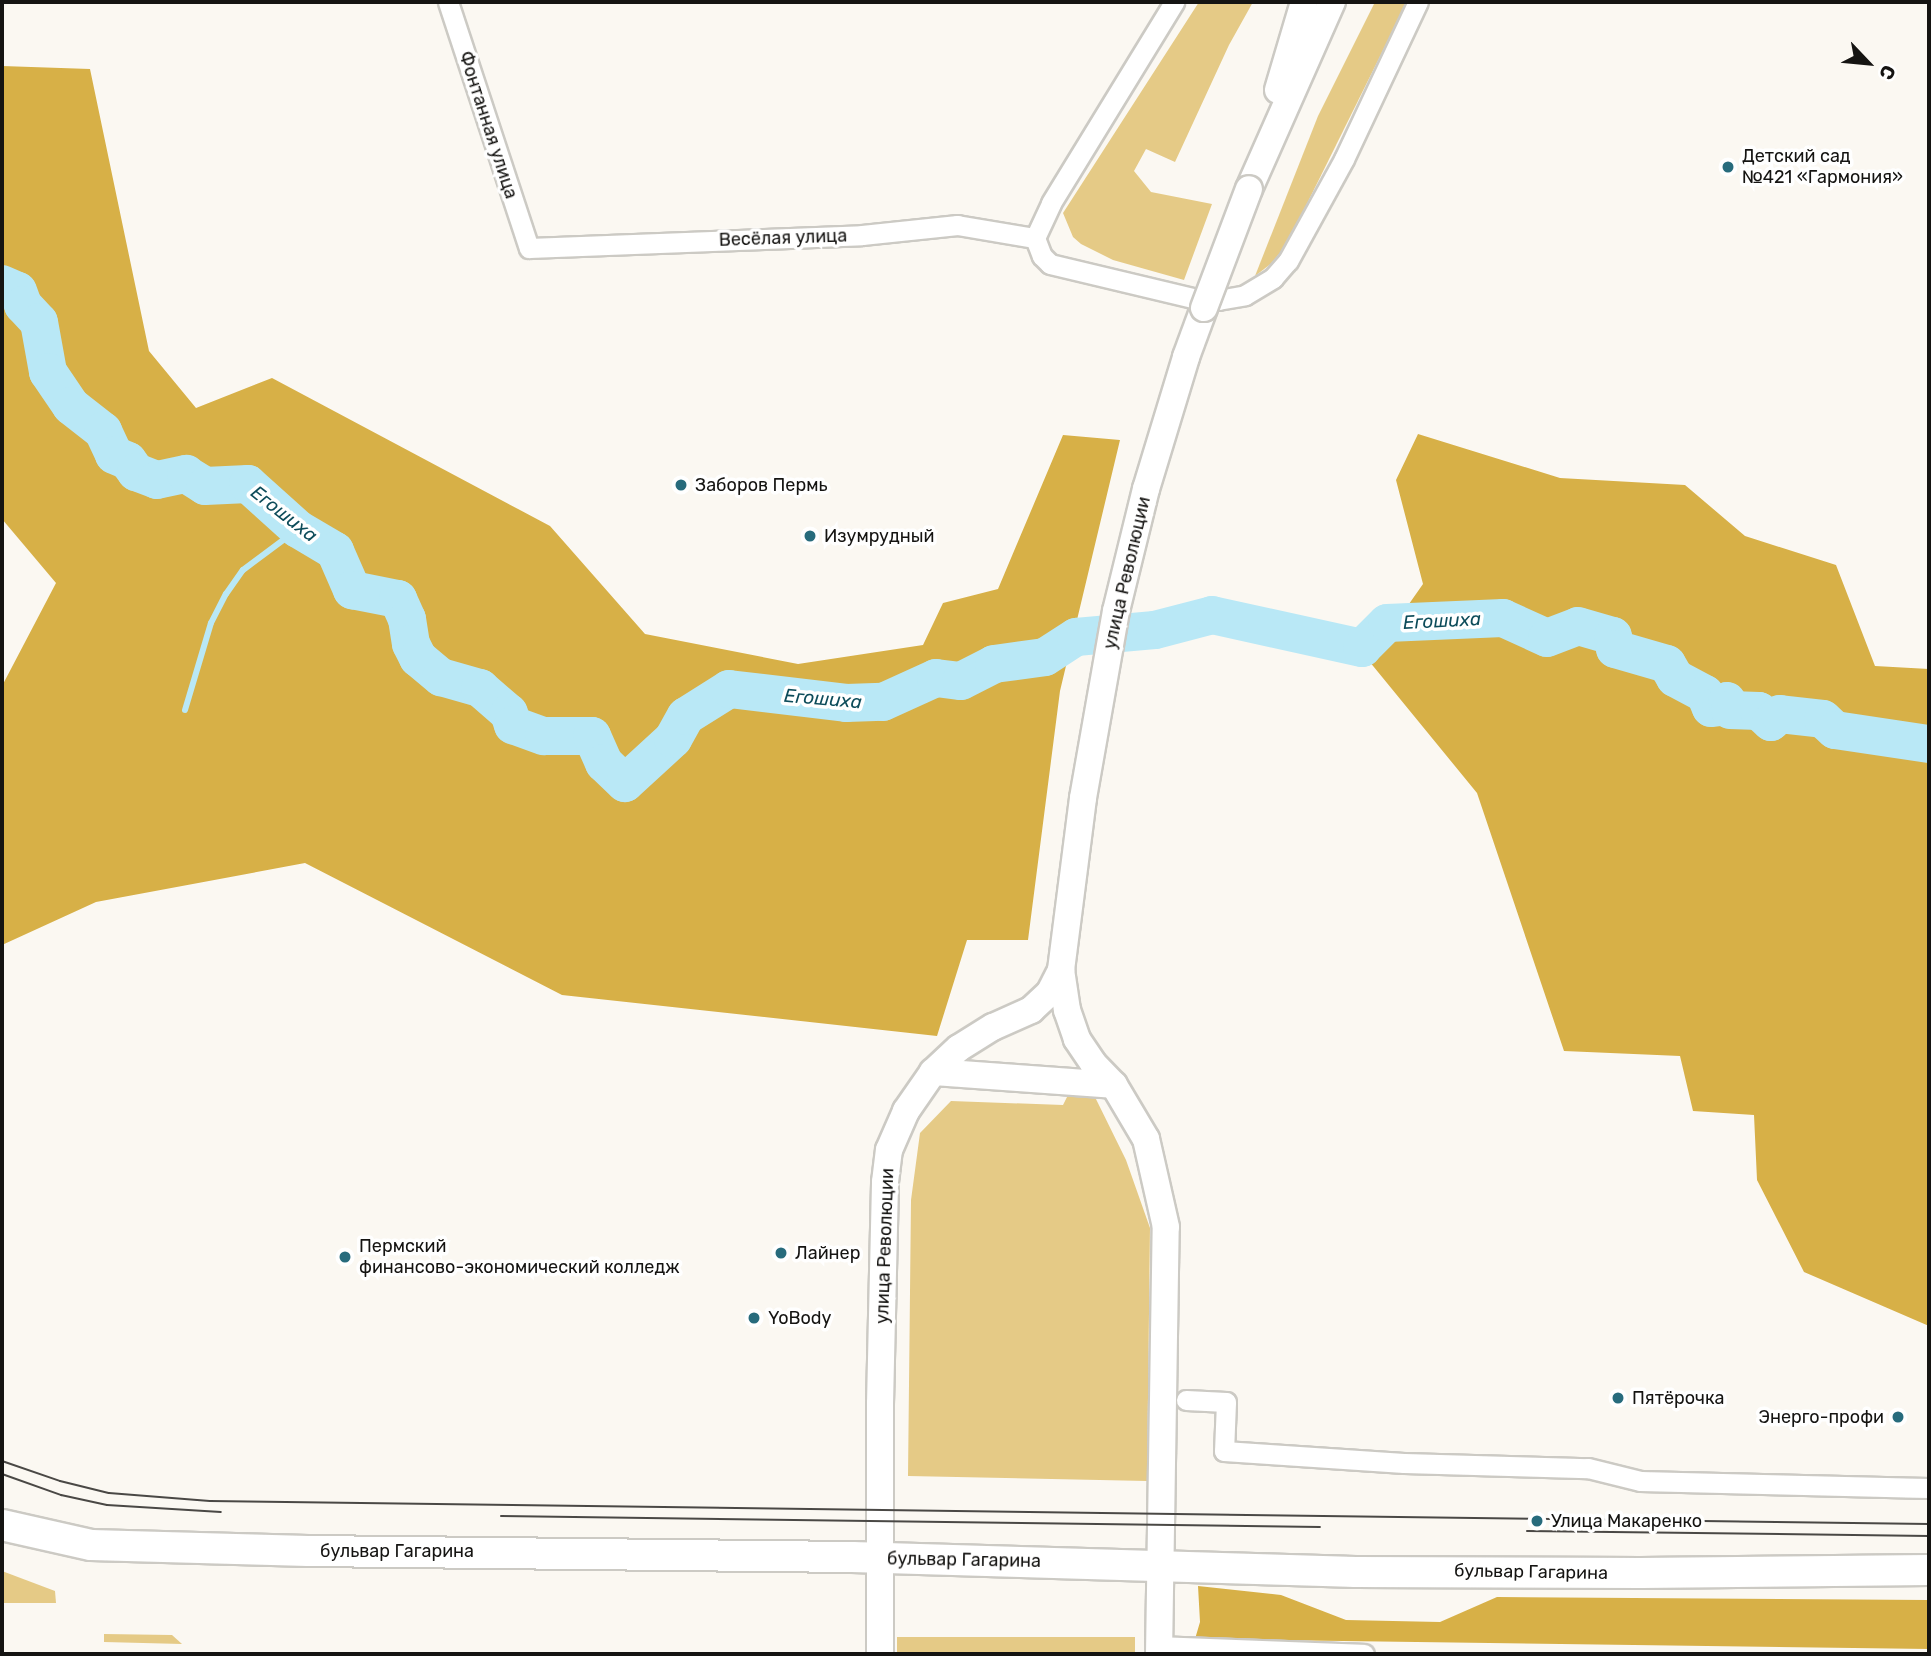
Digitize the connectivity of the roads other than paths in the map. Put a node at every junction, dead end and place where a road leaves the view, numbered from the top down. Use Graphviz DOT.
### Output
graph roads {
  1 [pos="448,2"];
  2 [pos="1174,2"];
  3 [pos="1304,2"];
  4 [pos="1332,2"];
  5 [pos="1418,2"];
  6 [pos="1249,189"];
  7 [pos="1035,238"];
  8 [pos="528,248"];
  9 [pos="1061,970"];
  10 [pos="933,1072"];
  11 [pos="1114,1085"];
  12 [pos="1186,1400"];
  13 [pos="1929,1488"];
  14 [pos="2,1525"];
  15 [pos="881,1558"];
  16 [pos="1159,1565"];
  17 [pos="1929,1570"];
  18 [pos="1159,1650"];
  19 [pos="880,1654"];
  20 [pos="1364,1654"];
  1 -- 8 [label="street, Фонтанная улица"];
  2 -- 7 [label="street"];
  3 -- 6 [label="main road, улица Революции"];
  4 -- 6 [label="main road, улица Революции"];
  5 -- 7 [label="street"];
  6 -- 9 [label="main road, улица Революции, bridge"];
  7 -- 8 [label="street, Весёлая улица"];
  9 -- 10 [label="main road, улица Революции"];
  9 -- 11 [label="main road, улица Революции"];
  10 -- 11 [label="main road"];
  10 -- 15 [label="main road, улица Революции"];
  11 -- 16 [label="main road, улица Революции"];
  12 -- 13 [label="street"];
  14 -- 15 [label="main road, бульвар Гагарина"];
  15 -- 16 [label="main road, бульвар Гагарина"];
  15 -- 19 [label="main road"];
  16 -- 17 [label="main road, бульвар Гагарина"];
  16 -- 18 [label="main road"];
  18 -- 20 [label="street"];
}
